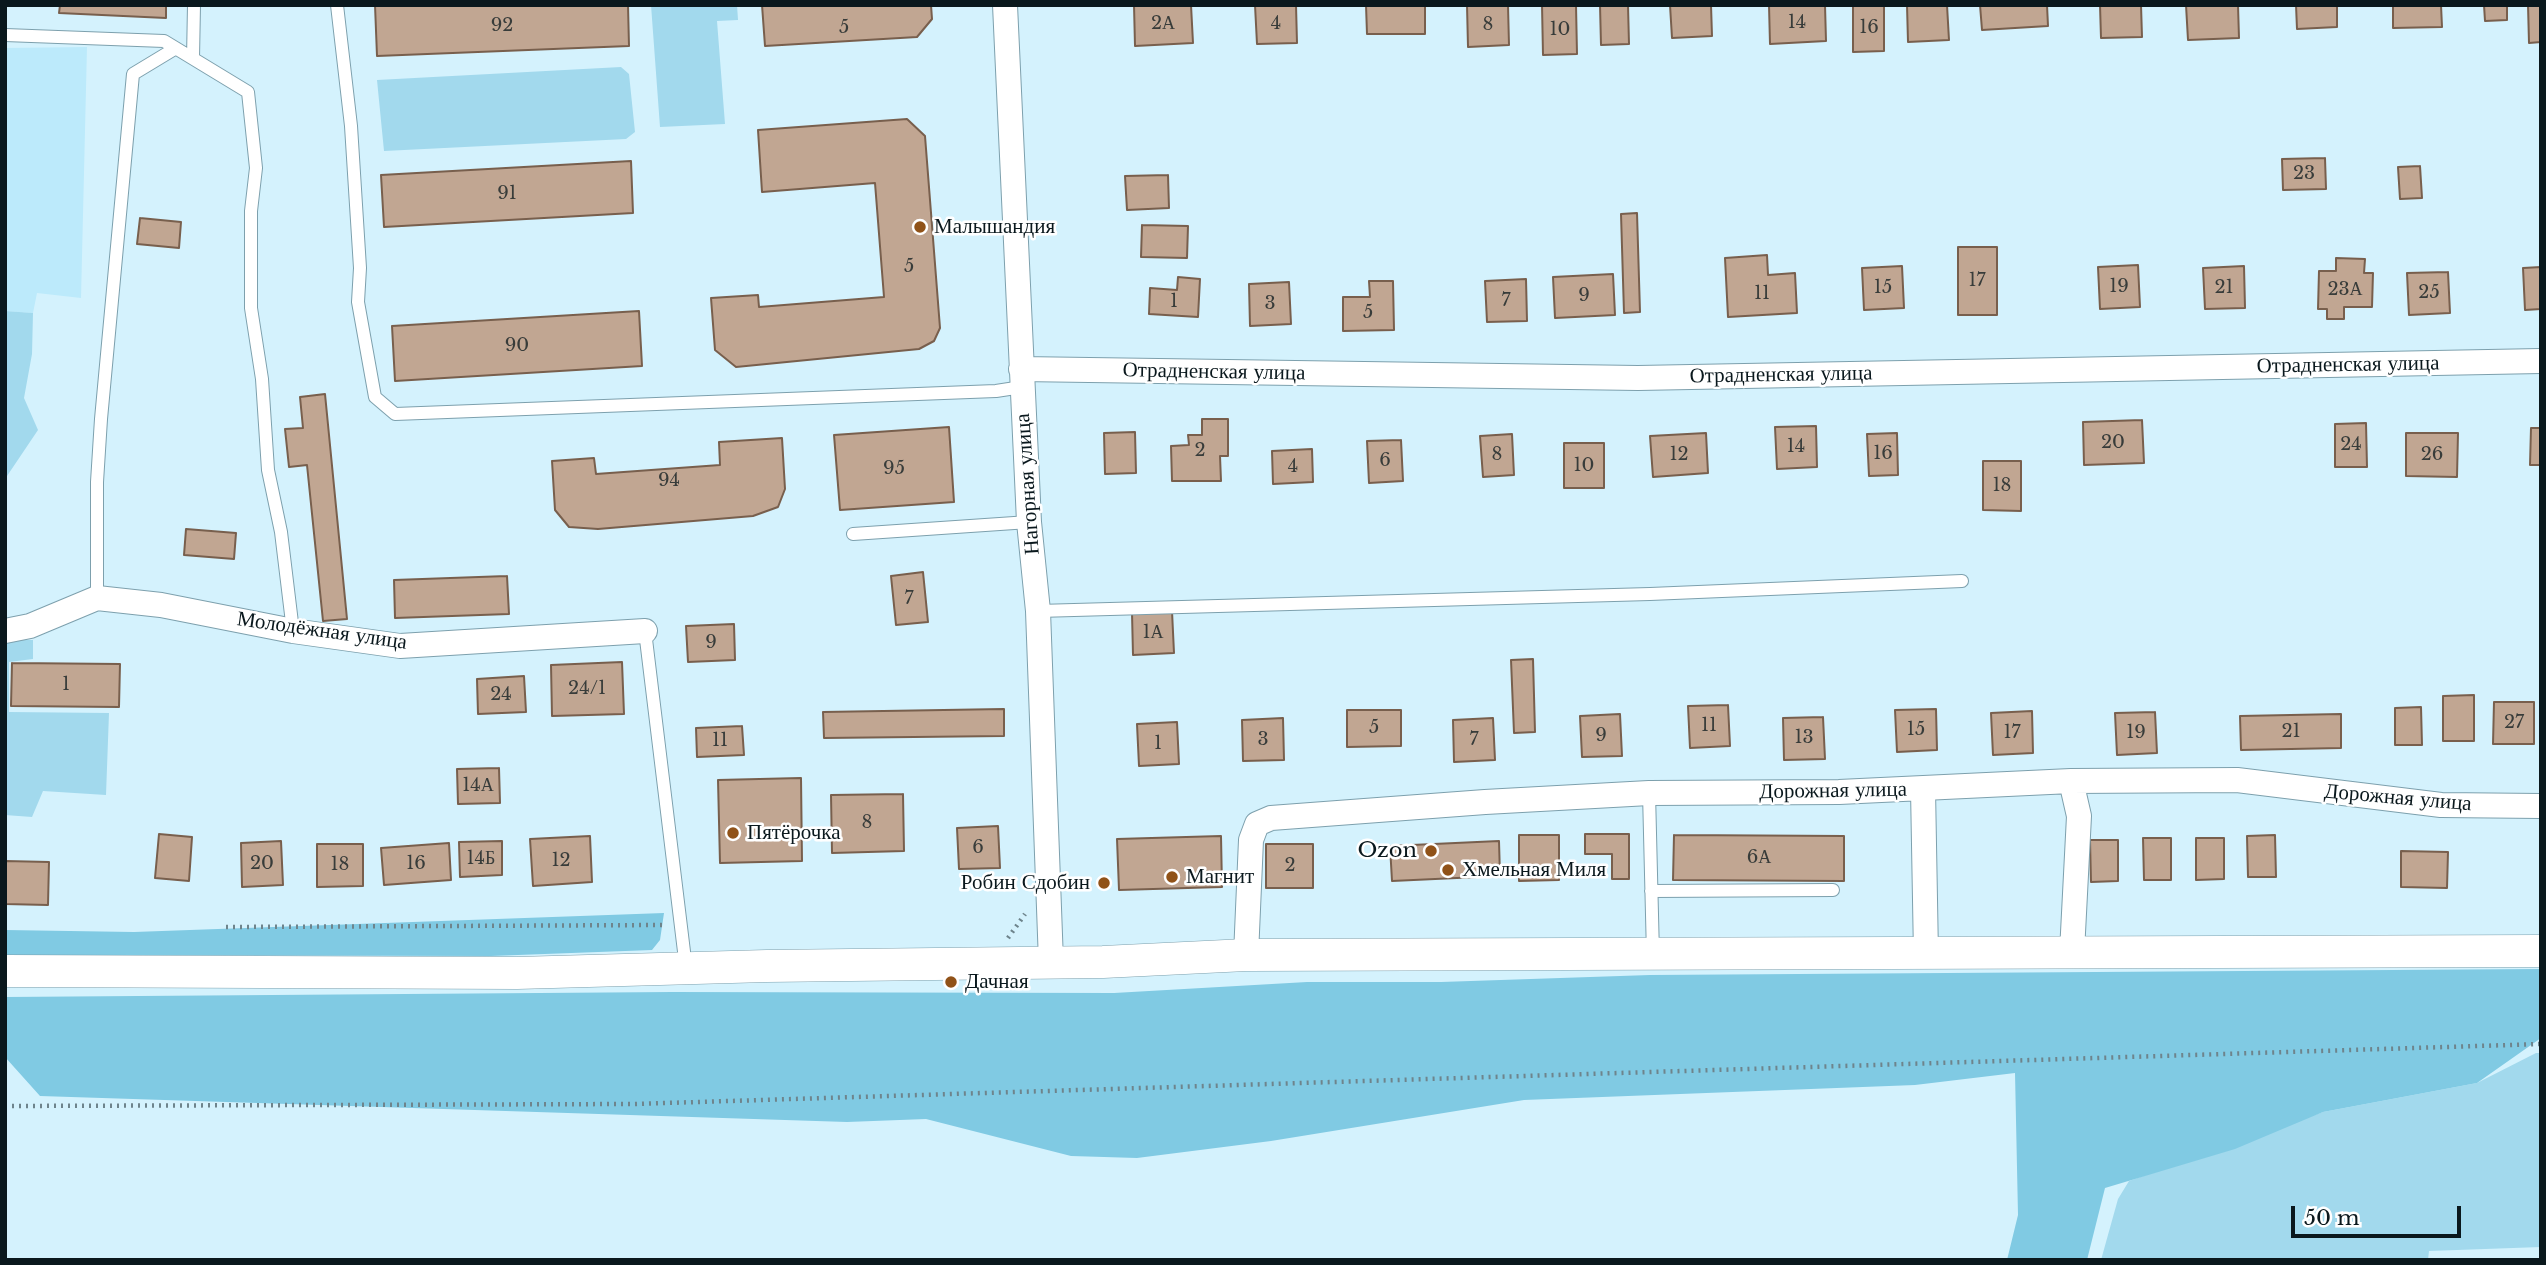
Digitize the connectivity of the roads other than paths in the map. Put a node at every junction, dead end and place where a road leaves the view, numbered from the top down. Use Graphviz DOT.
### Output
graph roads {
  1 [pos="194,5"];
  2 [pos="337,5"];
  3 [pos="1005,5"];
  4 [pos="5,35"];
  5 [pos="176,48"];
  6 [pos="193,58"];
  7 [pos="2541,361"];
  8 [pos="1022,378"];
  9 [pos="1029,522"];
  10 [pos="853,534"];
  11 [pos="1962,581"];
  12 [pos="97,598"];
  13 [pos="1038,611"];
  14 [pos="5,631"];
  15 [pos="293,631"];
  16 [pos="645,631"];
  17 [pos="2071,782"];
  18 [pos="1923,789"];
  19 [pos="1648,793"];
  20 [pos="2541,806"];
  21 [pos="1833,890"];
  22 [pos="1651,891"];
  23 [pos="2540,951"];
  24 [pos="2072,952"];
  25 [pos="1246,955"];
  26 [pos="1653,955"];
  27 [pos="1926,955"];
  28 [pos="1051,962"];
  29 [pos="2541,967"];
  30 [pos="686,968"];
  31 [pos="5,971"];
  1 -- 6 [label="lane"];
  2 -- 8 [label="lane"];
  3 -- 8 [label="street, Нагорная улица"];
  4 -- 5 [label="lane"];
  5 -- 6 [label="lane"];
  5 -- 12 [label="lane"];
  6 -- 15 [label="lane"];
  7 -- 8 [label="street, Отрадненская улица"];
  8 -- 9 [label="street, Нагорная улица"];
  9 -- 10 [label="lane"];
  9 -- 13 [label="street, Нагорная улица"];
  11 -- 13 [label="lane"];
  12 -- 14 [label="street, Молодёжная улица"];
  12 -- 15 [label="street, Молодёжная улица"];
  13 -- 28 [label="street, Нагорная улица"];
  15 -- 16 [label="street, Молодёжная улица"];
  16 -- 30 [label="lane"];
  17 -- 18 [label="street, Дорожная улица"];
  17 -- 20 [label="street, Дорожная улица"];
  17 -- 24 [label="street"];
  18 -- 19 [label="street, Дорожная улица"];
  18 -- 27 [label="street"];
  19 -- 22 [label="lane"];
  19 -- 25 [label="street, Дорожная улица"];
  21 -- 22 [label="lane"];
  22 -- 26 [label="lane"];
  23 -- 24 [label="street"];
  23 -- 29 [label="street"];
  24 -- 27 [label="street"];
  25 -- 26 [label="street"];
  25 -- 28 [label="street"];
  26 -- 27 [label="street"];
  28 -- 30 [label="street"];
  30 -- 31 [label="street"];
}
